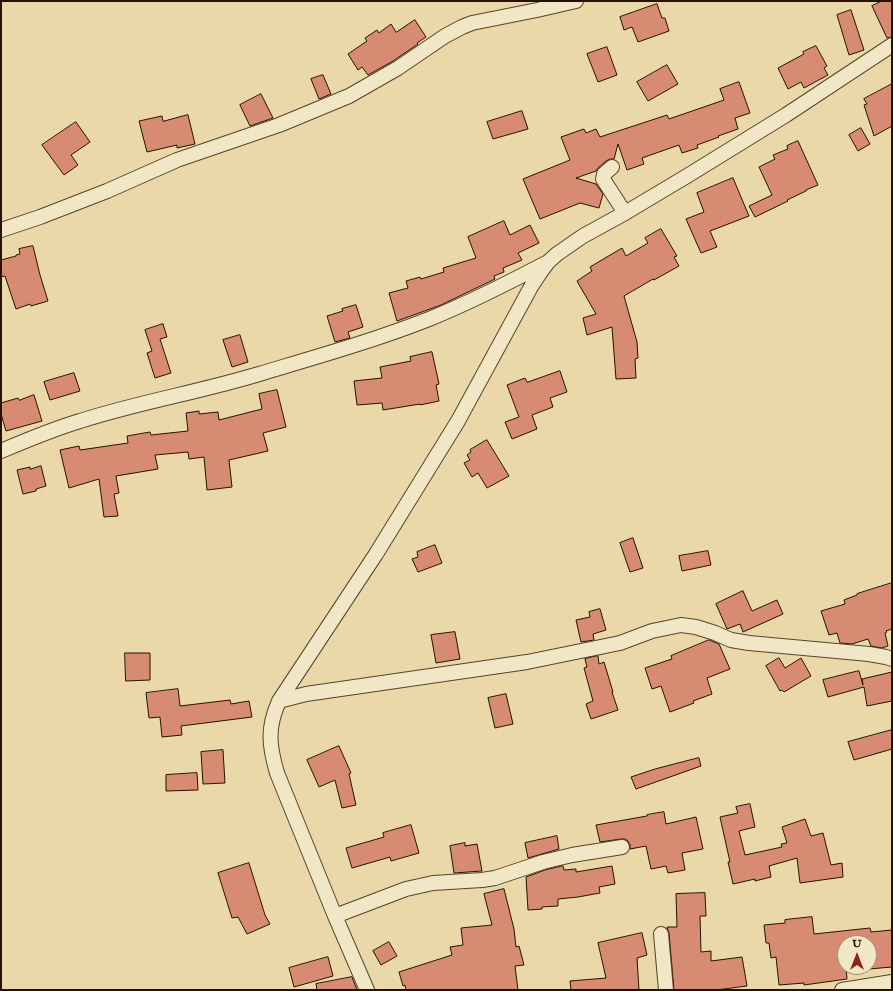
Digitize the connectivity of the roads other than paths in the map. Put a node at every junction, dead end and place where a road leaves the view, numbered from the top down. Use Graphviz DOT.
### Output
graph roads {
  1 [pos="576,1"];
  2 [pos="892,45"];
  3 [pos="612,167"];
  4 [pos="624,213"];
  5 [pos="1,230"];
  6 [pos="548,262"];
  7 [pos="1,451"];
  8 [pos="892,659"];
  9 [pos="279,701"];
  10 [pos="622,847"];
  11 [pos="335,916"];
  12 [pos="661,934"];
  13 [pos="892,982"];
  14 [pos="367,990"];
  15 [pos="666,990"];
  16 [pos="842,990"];
  1 -- 5 [label="street"];
  2 -- 4 [label="street"];
  3 -- 4 [label="street"];
  4 -- 6 [label="street"];
  6 -- 7 [label="street"];
  6 -- 9 [label="street"];
  8 -- 9 [label="street"];
  9 -- 11 [label="street"];
  10 -- 11 [label="street"];
  11 -- 14 [label="street"];
  12 -- 15 [label="street"];
  13 -- 16 [label="street"];
}
